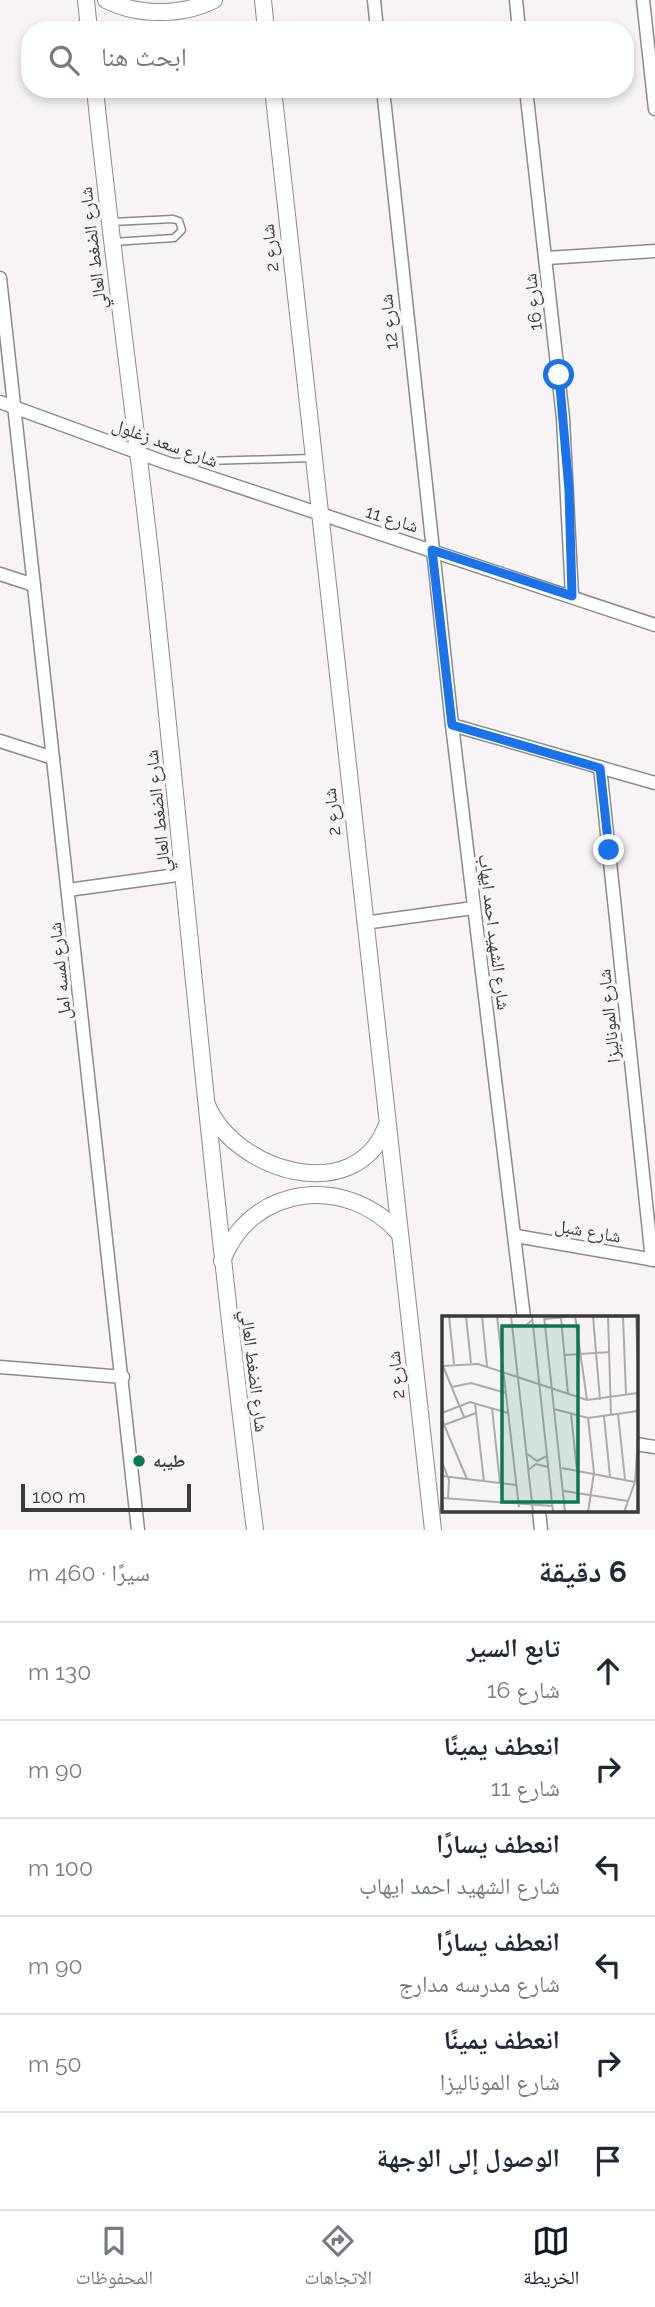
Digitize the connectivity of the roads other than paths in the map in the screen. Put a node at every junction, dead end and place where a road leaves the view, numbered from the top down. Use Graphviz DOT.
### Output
graph roads {
  1 [pos="86,0"];
  2 [pos="106,0"];
  3 [pos="214,0"];
  4 [pos="263,0"];
  5 [pos="374,0"];
  6 [pos="516,0"];
  7 [pos="643,0"];
  8 [pos="88,21"];
  9 [pos="265,21"];
  10 [pos="376,21"];
  11 [pos="518,21"];
  12 [pos="96,98"];
  13 [pos="274,98"];
  14 [pos="384,98"];
  15 [pos="527,98"];
  16 [pos="655,108"];
  17 [pos="109,223"];
  18 [pos="111,242"];
  19 [pos="655,251"];
  20 [pos="547,258"];
  21 [pos="0,278"];
  22 [pos="0,402"];
  23 [pos="15,408"];
  24 [pos="139,453"];
  25 [pos="312,458"];
  26 [pos="164,462"];
  27 [pos="318,514"];
  28 [pos="432,550"];
  29 [pos="0,574"];
  30 [pos="34,584"];
  31 [pos="572,596"];
  32 [pos="655,625"];
  33 [pos="452,725"];
  34 [pos="0,741"];
  35 [pos="53,758"];
  36 [pos="600,768"];
  37 [pos="655,783"];
  38 [pos="184,874"];
  39 [pos="68,890"];
  40 [pos="473,908"];
  41 [pos="364,923"];
  42 [pos="204,1097"];
  43 [pos="387,1125"];
  44 [pos="399,1233"];
  45 [pos="516,1236"];
  46 [pos="654,1260"];
  47 [pos="221,1262"];
  48 [pos="524,1316"];
  49 [pos="0,1367"];
  50 [pos="124,1377"];
  51 [pos="539,1512"];
  52 [pos="138,1530"];
  53 [pos="254,1530"];
  54 [pos="433,1530"];
  55 [pos="541,1530"];
  1 -- 8 [label="street"];
  2 -- 3 [label="street"];
  4 -- 9 [label="street"];
  5 -- 10 [label="street"];
  6 -- 11 [label="street"];
  7 -- 16 [label="street"];
  12 -- 17 [label="street, شارع الضغط العالي"];
  13 -- 25 [label="street, شارع 2"];
  14 -- 28 [label="street, شارع 12"];
  15 -- 20 [label="street, شارع 16"];
  17 -- 18 [label="street, شارع الضغط العالي"];
  17 -- 18 [label="lane"];
  18 -- 24 [label="street, شارع الضغط العالي"];
  19 -- 20 [label="street"];
  20 -- 31 [label="street, شارع 16"];
  21 -- 23 [label="street, شارع لمسه امل"];
  22 -- 23 [label="street, شارع سعد زغلول"];
  23 -- 24 [label="street, شارع سعد زغلول"];
  23 -- 30 [label="street, شارع لمسه امل"];
  24 -- 26 [label="street, شارع سعد زغلول"];
  24 -- 38 [label="street, شارع الضغط العالي"];
  25 -- 26 [label="lane"];
  25 -- 27 [label="street, شارع 2"];
  26 -- 27 [label="street, شارع سعد زغلول"];
  27 -- 28 [label="street, شارع 11"];
  27 -- 41 [label="street, شارع 2"];
  28 -- 31 [label="street, شارع 11"];
  28 -- 33 [label="street, شارع الشهيد احمد ايهاب"];
  29 -- 30 [label="street"];
  30 -- 35 [label="street, شارع لمسه امل"];
  31 -- 32 [label="street, شارع 11"];
  33 -- 36 [label="street"];
  33 -- 40 [label="street, شارع الشهيد احمد ايهاب"];
  34 -- 35 [label="street"];
  35 -- 39 [label="street, شارع لمسه امل"];
  36 -- 37 [label="street"];
  36 -- 46 [label="street, شارع الموناليزا"];
  38 -- 39 [label="street"];
  38 -- 42 [label="street, شارع الضغط العالي"];
  39 -- 50 [label="street, شارع لمسه امل"];
  40 -- 41 [label="street"];
  40 -- 45 [label="street, شارع الشهيد احمد ايهاب"];
  41 -- 43 [label="street, شارع 2"];
  42 -- 43 [label="street"];
  42 -- 47 [label="street, شارع الضغط العالي"];
  43 -- 44 [label="street, شارع 2"];
  44 -- 47 [label="street"];
  44 -- 54 [label="street, شارع 2"];
  45 -- 46 [label="street, شارع شبل"];
  45 -- 48 [label="street, شارع الشهيد احمد ايهاب"];
  47 -- 53 [label="street, شارع الضغط العالي"];
  49 -- 50 [label="street"];
  50 -- 52 [label="street, شارع لمسه امل"];
  51 -- 55 [label="street"];
}
